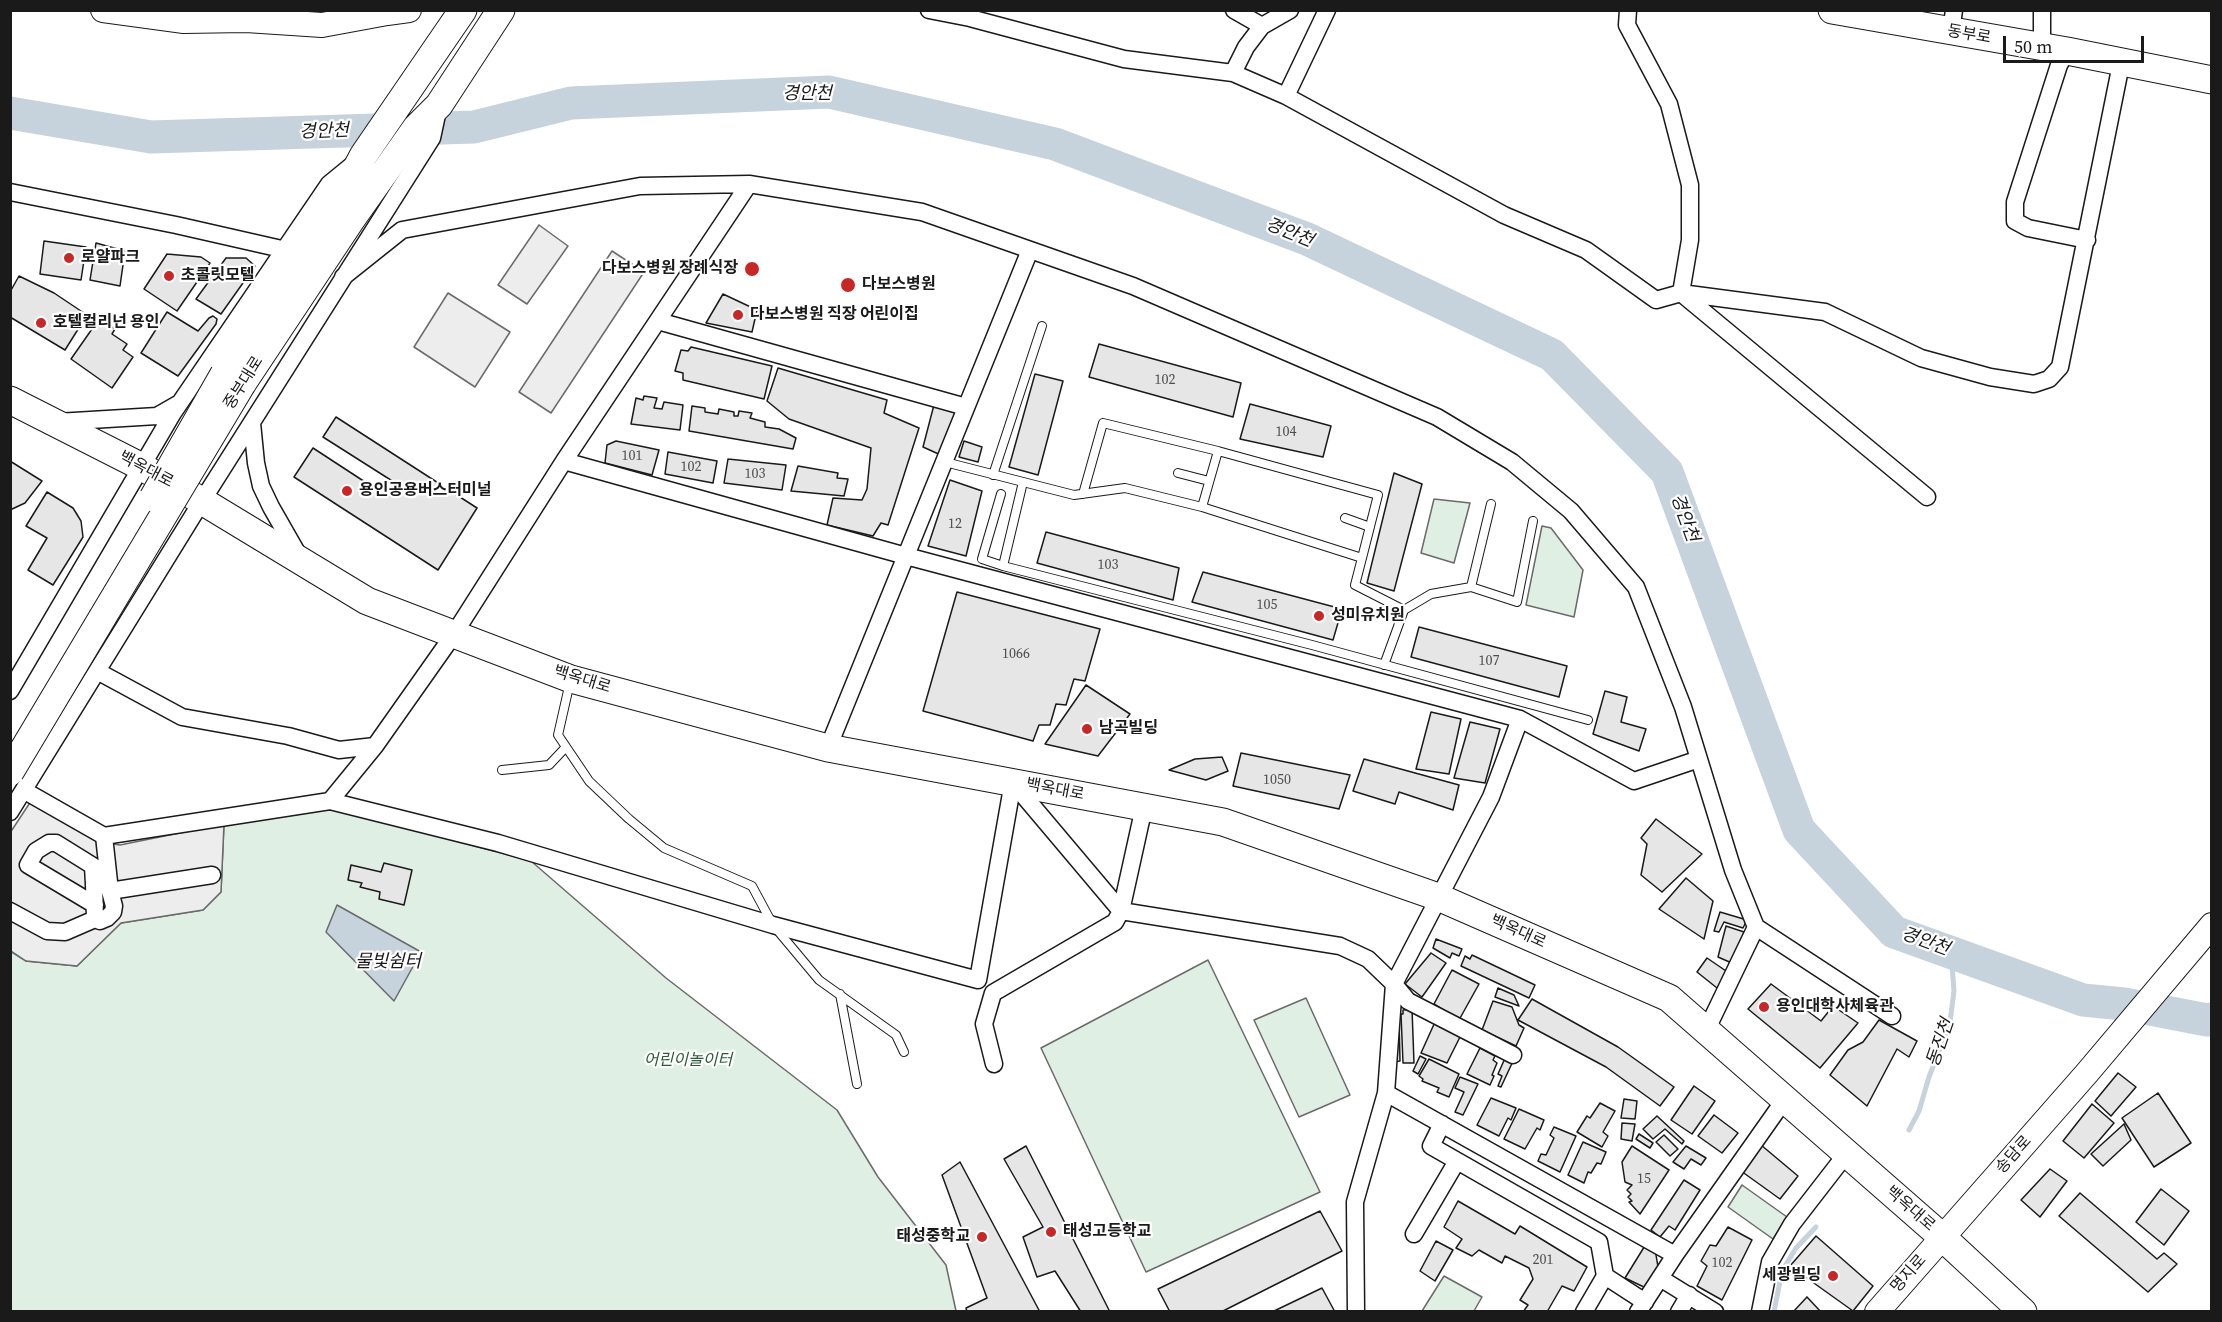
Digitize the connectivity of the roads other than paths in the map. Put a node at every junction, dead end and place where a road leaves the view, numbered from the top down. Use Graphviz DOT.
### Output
graph roads {
  1 [pos="103,10"];
  2 [pos="409,10"];
  3 [pos="929,10"];
  4 [pos="1234,10"];
  5 [pos="1290,10"];
  6 [pos="1327,10"];
  7 [pos="1628,10"];
  8 [pos="1832,10"];
  9 [pos="2042,10"];
  10 [pos="249,15"];
  11 [pos="496,18"];
  12 [pos="458,19"];
  13 [pos="1952,21"];
  14 [pos="1262,26"];
  15 [pos="2054,49"];
  16 [pos="2123,63"];
  17 [pos="1233,73"];
  18 [pos="2211,80"];
  19 [pos="1286,96"];
  20 [pos="749,184"];
  21 [pos="10,192"];
  22 [pos="364,221"];
  23 [pos="314,224"];
  24 [pos="2087,240"];
  25 [pos="286,250"];
  26 [pos="1030,250"];
  27 [pos="343,277"];
  28 [pos="1681,293"];
  29 [pos="658,321"];
  30 [pos="1042,326"];
  31 [pos="233,379"];
  32 [pos="10,400"];
  33 [pos="181,402"];
  34 [pos="966,407"];
  35 [pos="53,422"];
  36 [pos="252,423"];
  37 [pos="1218,451"];
  38 [pos="564,461"];
  39 [pos="945,462"];
  40 [pos="141,467"];
  41 [pos="1178,473"];
  42 [pos="993,475"];
  43 [pos="1209,481"];
  44 [pos="1023,482"];
  45 [pos="1001,494"];
  46 [pos="1083,494"];
  47 [pos="1927,497"];
  48 [pos="202,501"];
  49 [pos="1491,504"];
  50 [pos="1202,507"];
  51 [pos="1345,518"];
  52 [pos="1533,521"];
  53 [pos="1370,527"];
  54 [pos="906,556"];
  55 [pos="1362,558"];
  56 [pos="303,562"];
  57 [pos="1004,566"];
  58 [pos="1471,586"];
  59 [pos="1404,610"];
  60 [pos="454,634"];
  61 [pos="1384,665"];
  62 [pos="97,671"];
  63 [pos="571,679"];
  64 [pos="10,691"];
  65 [pos="1520,719"];
  66 [pos="1588,720"];
  67 [pos="10,746"];
  68 [pos="375,746"];
  69 [pos="566,747"];
  70 [pos="828,748"];
  71 [pos="1699,759"];
  72 [pos="502,770"];
  73 [pos="18,781"];
  74 [pos="1013,782"];
  75 [pos="330,801"];
  76 [pos="1144,807"];
  77 [pos="10,812"];
  78 [pos="104,836"];
  79 [pos="212,874"];
  80 [pos="110,891"];
  81 [pos="1438,897"];
  82 [pos="10,911"];
  83 [pos="1121,911"];
  84 [pos="773,925"];
  85 [pos="2211,925"];
  86 [pos="1756,927"];
  87 [pos="1394,984"];
  88 [pos="840,994"];
  89 [pos="1892,1017"];
  90 [pos="1706,1031"];
  91 [pos="904,1052"];
  92 [pos="1513,1055"];
  93 [pos="994,1064"];
  94 [pos="857,1084"];
  95 [pos="1386,1093"];
  96 [pos="1785,1099"];
  97 [pos="1442,1124"];
  98 [pos="1847,1154"];
  99 [pos="1457,1161"];
  100 [pos="1414,1234"];
  101 [pos="1941,1236"];
  102 [pos="1675,1255"];
  103 [pos="1605,1276"];
  104 [pos="1660,1278"];
  105 [pos="1689,1295"];
  106 [pos="1642,1306"];
  107 [pos="1356,1311"];
  108 [pos="1584,1311"];
  109 [pos="1679,1311"];
  110 [pos="1715,1311"];
  111 [pos="1760,1311"];
  112 [pos="1877,1311"];
  113 [pos="2023,1311"];
  1 -- 10 [label="street"];
  2 -- 10 [label="street"];
  3 -- 17 [label="street"];
  4 -- 14 [label="street"];
  5 -- 14 [label="street"];
  6 -- 19 [label="street"];
  7 -- 28 [label="street"];
  8 -- 13 [label="main road, 동부로"];
  9 -- 15 [label="street"];
  11 -- 22 [label="main road, 중부대로"];
  12 -- 23 [label="main road, 중부대로"];
  13 -- 15 [label="main road, 동부로"];
  14 -- 17 [label="street"];
  15 -- 16 [label="main road, 동부로"];
  15 -- 24 [label="street"];
  16 -- 18 [label="main road, 동부로"];
  16 -- 24 [label="street"];
  17 -- 19 [label="street"];
  19 -- 28 [label="street"];
  20 -- 26 [label="street"];
  20 -- 27 [label="street"];
  20 -- 29 [label="street"];
  21 -- 25 [label="street"];
  22 -- 27 [label="street"];
  22 -- 31 [label="main road, 중부대로"];
  23 -- 25 [label="street"];
  23 -- 31 [label="main road, 중부대로"];
  24 -- 28 [label="street"];
  25 -- 33 [label="street"];
  26 -- 34 [label="street"];
  26 -- 71 [label="street"];
  27 -- 36 [label="street"];
  28 -- 47 [label="street"];
  29 -- 34 [label="street"];
  29 -- 38 [label="street"];
  30 -- 42 [label="lane"];
  31 -- 67 [label="main road, 중부대로, bridge"];
  31 -- 73 [label="main road, 중부대로, bridge"];
  32 -- 35 [label="main road, 백옥대로"];
  33 -- 35 [label="street"];
  33 -- 40 [label="street"];
  34 -- 39 [label="street"];
  35 -- 40 [label="main road, 백옥대로"];
  36 -- 48 [label="street"];
  36 -- 56 [label="street"];
  37 -- 43 [label="lane"];
  37 -- 46 [label="lane"];
  37 -- 53 [label="lane"];
  38 -- 54 [label="street"];
  38 -- 60 [label="street"];
  39 -- 42 [label="lane"];
  39 -- 54 [label="street"];
  40 -- 48 [label="main road, 백옥대로"];
  40 -- 64 [label="street"];
  41 -- 43 [label="lane"];
  42 -- 44 [label="lane"];
  43 -- 50 [label="lane"];
  44 -- 46 [label="lane"];
  44 -- 57 [label="lane"];
  45 -- 57 [label="lane"];
  46 -- 50 [label="lane"];
  48 -- 56 [label="main road, 백옥대로"];
  48 -- 62 [label="street"];
  49 -- 58 [label="lane"];
  50 -- 55 [label="lane"];
  51 -- 53 [label="lane"];
  52 -- 58 [label="lane"];
  53 -- 55 [label="lane"];
  54 -- 65 [label="street"];
  54 -- 70 [label="street"];
  55 -- 59 [label="lane"];
  56 -- 60 [label="main road, 백옥대로"];
  57 -- 61 [label="lane"];
  58 -- 59 [label="lane"];
  59 -- 61 [label="lane"];
  60 -- 63 [label="main road, 백옥대로"];
  60 -- 68 [label="street"];
  61 -- 66 [label="lane"];
  62 -- 68 [label="street"];
  62 -- 73 [label="street"];
  63 -- 69 [label="lane"];
  63 -- 70 [label="main road, 백옥대로"];
  65 -- 71 [label="street"];
  65 -- 81 [label="street"];
  68 -- 75 [label="street"];
  69 -- 72 [label="lane"];
  69 -- 84 [label="lane"];
  70 -- 74 [label="main road, 백옥대로"];
  71 -- 86 [label="street"];
  73 -- 77 [label="street"];
  73 -- 78 [label="street"];
  74 -- 76 [label="main road, 백옥대로"];
  74 -- 83 [label="street"];
  74 -- 84 [label="street"];
  75 -- 78 [label="street"];
  75 -- 84 [label="street"];
  76 -- 81 [label="main road, 백옥대로"];
  76 -- 83 [label="street"];
  78 -- 80 [label="street"];
  79 -- 80 [label="street"];
  80 -- 82 [label="street"];
  81 -- 87 [label="street"];
  81 -- 90 [label="main road, 백옥대로"];
  83 -- 87 [label="street"];
  83 -- 93 [label="street"];
  84 -- 88 [label="lane"];
  85 -- 101 [label="street, 송담로"];
  86 -- 89 [label="street"];
  86 -- 90 [label="street"];
  87 -- 92 [label="street"];
  87 -- 95 [label="street"];
  88 -- 91 [label="lane"];
  88 -- 94 [label="lane"];
  90 -- 96 [label="main road, 백옥대로"];
  95 -- 97 [label="street"];
  95 -- 107 [label="street"];
  96 -- 98 [label="main road, 백옥대로"];
  96 -- 102 [label="street"];
  97 -- 99 [label="street"];
  97 -- 102 [label="street"];
  98 -- 101 [label="main road, 백옥대로"];
  98 -- 111 [label="street"];
  99 -- 100 [label="street"];
  99 -- 103 [label="street"];
  101 -- 112 [label="street, 명지로"];
  101 -- 113 [label="main road, 백옥대로"];
  102 -- 104 [label="street"];
  103 -- 106 [label="street"];
  103 -- 108 [label="street"];
  104 -- 105 [label="street"];
  104 -- 106 [label="street"];
  105 -- 109 [label="street"];
  105 -- 110 [label="street"];
}
